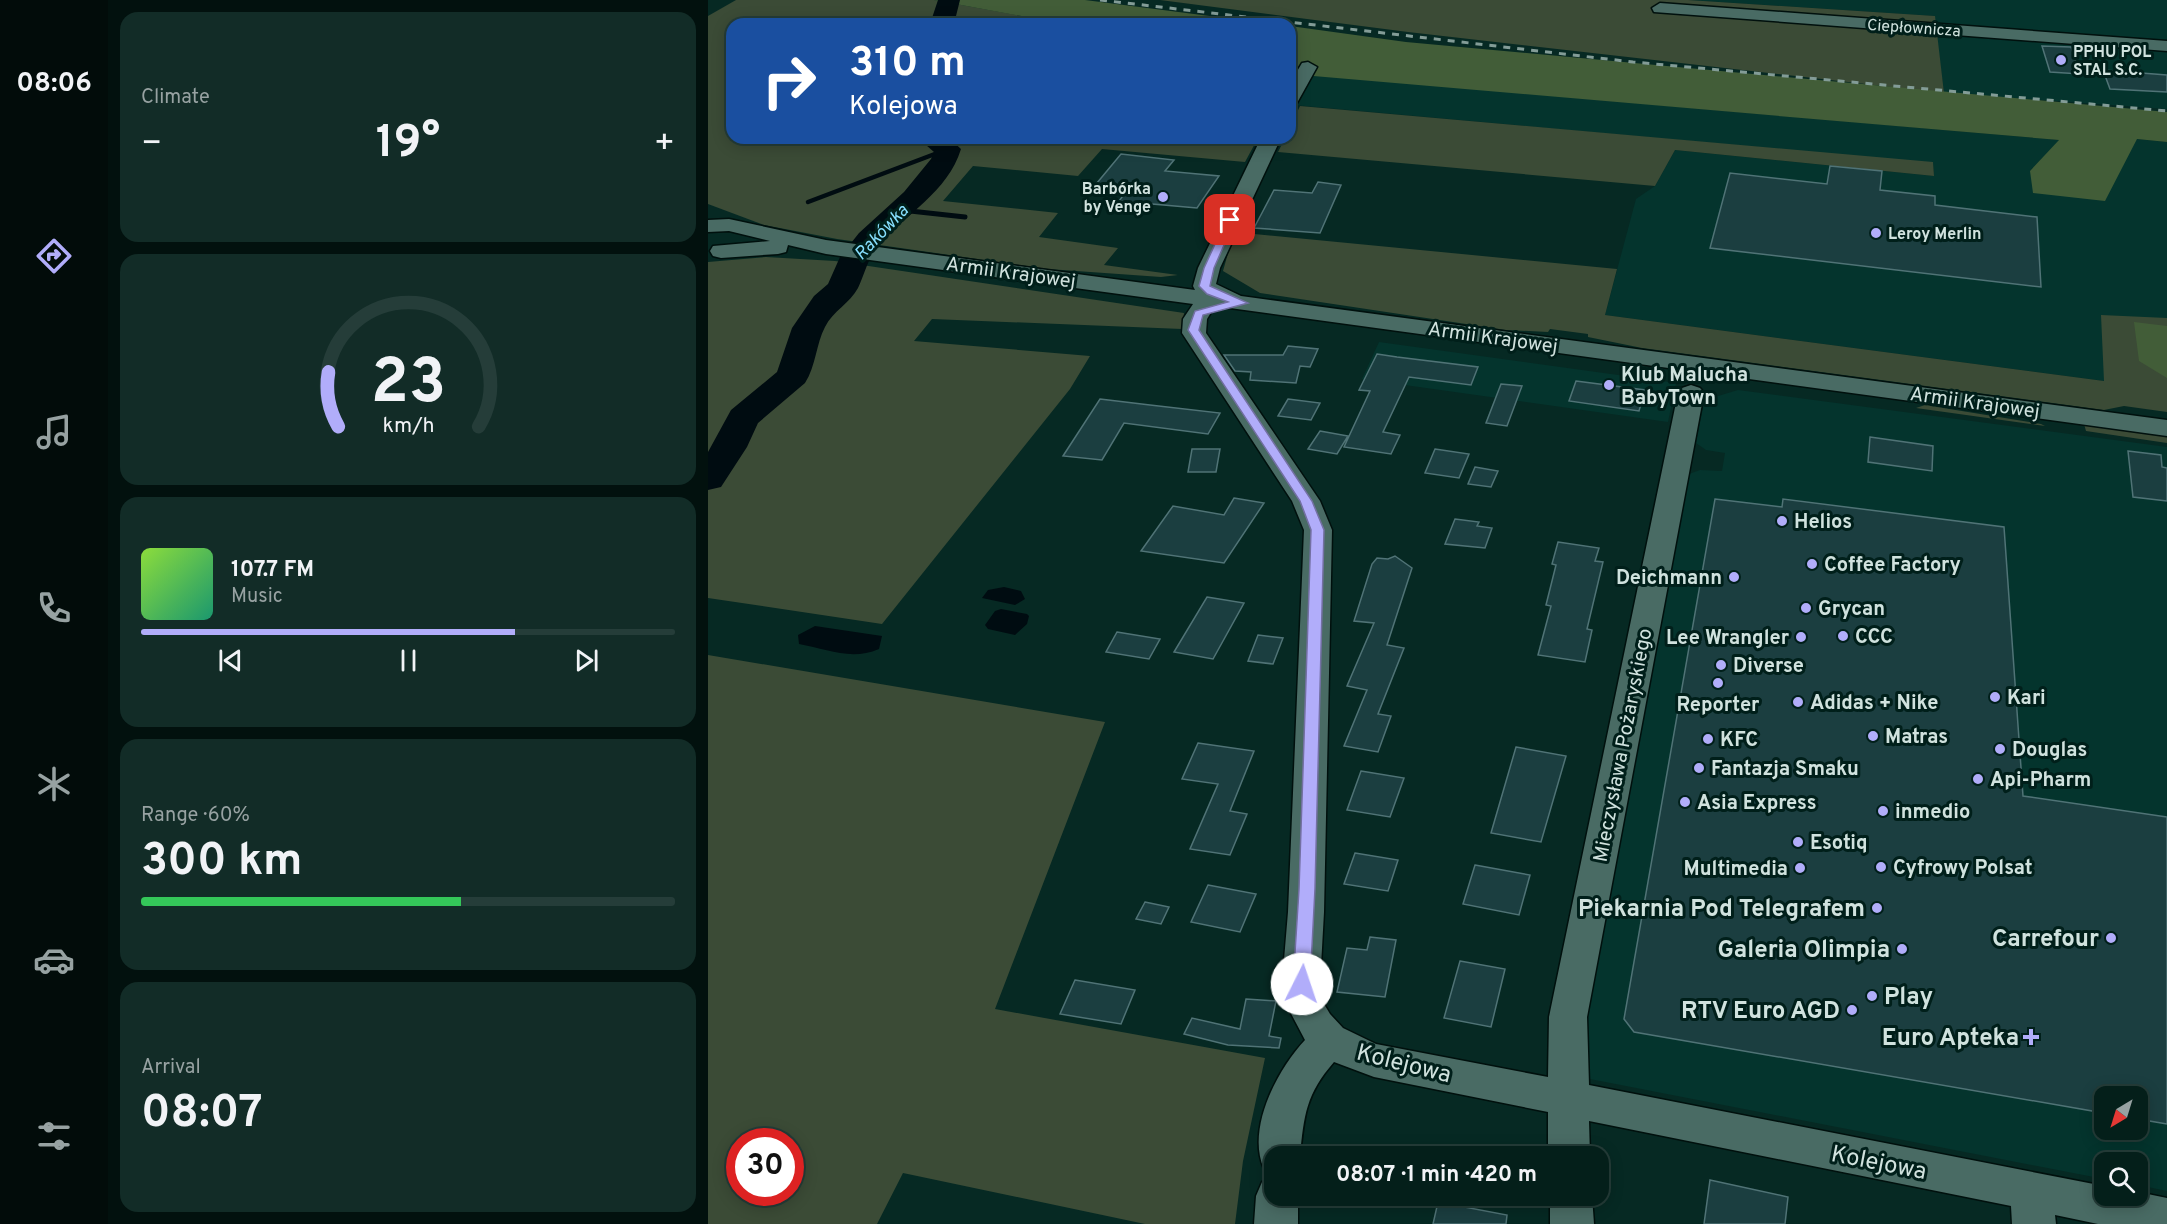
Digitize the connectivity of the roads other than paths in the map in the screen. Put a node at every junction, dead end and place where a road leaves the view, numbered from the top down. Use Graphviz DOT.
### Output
graph roads {
  1 [pos="1660,8"];
  2 [pos="2167,46"];
  3 [pos="1308,67"];
  4 [pos="1296,88"];
  5 [pos="1268,144"];
  6 [pos="708,215"];
  7 [pos="726,226"];
  8 [pos="826,247"];
  9 [pos="712,253"];
  10 [pos="1209,268"];
  11 [pos="1080,281"];
  12 [pos="1242,303"];
  13 [pos="1203,306"];
  14 [pos="1691,393"];
  15 [pos="2165,428"];
  16 [pos="1329,1040"];
  17 [pos="1568,1100"];
  18 [pos="1281,1146"];
  19 [pos="1569,1146"];
  20 [pos="1277,1206"];
  21 [pos="1571,1206"];
  22 [pos="2033,1208"];
  23 [pos="2167,1218"];
  24 [pos="1276,1224"];
  25 [pos="1572,1224"];
  1 -- 2 [label="street, Ciepłownicza"];
  3 -- 4 [label="street"];
  5 -- 10 [label="street"];
  6 -- 7 [label="street, Armii Krajowej"];
  7 -- 8 [label="street, Armii Krajowej"];
  7 -- 9 [label="street"];
  8 -- 9 [label="street, Armii Krajowej"];
  8 -- 11 [label="street, Armii Krajowej"];
  10 -- 11 [label="street"];
  10 -- 12 [label="street"];
  11 -- 13 [label="street"];
  12 -- 13 [label="street"];
  12 -- 15 [label="street, Armii Krajowej"];
  13 -- 16 [label="street, Kolejowa"];
  14 -- 17 [label="street, Mieczysława Pożaryskiego"];
  16 -- 17 [label="street, Kolejowa"];
  16 -- 18 [label="street"];
  17 -- 19 [label="street, Mieczysława Pożaryskiego"];
  17 -- 22 [label="street, Kolejowa"];
  20 -- 24 [label="street"];
  21 -- 25 [label="street"];
  22 -- 23 [label="street, Kolejowa"];
}
